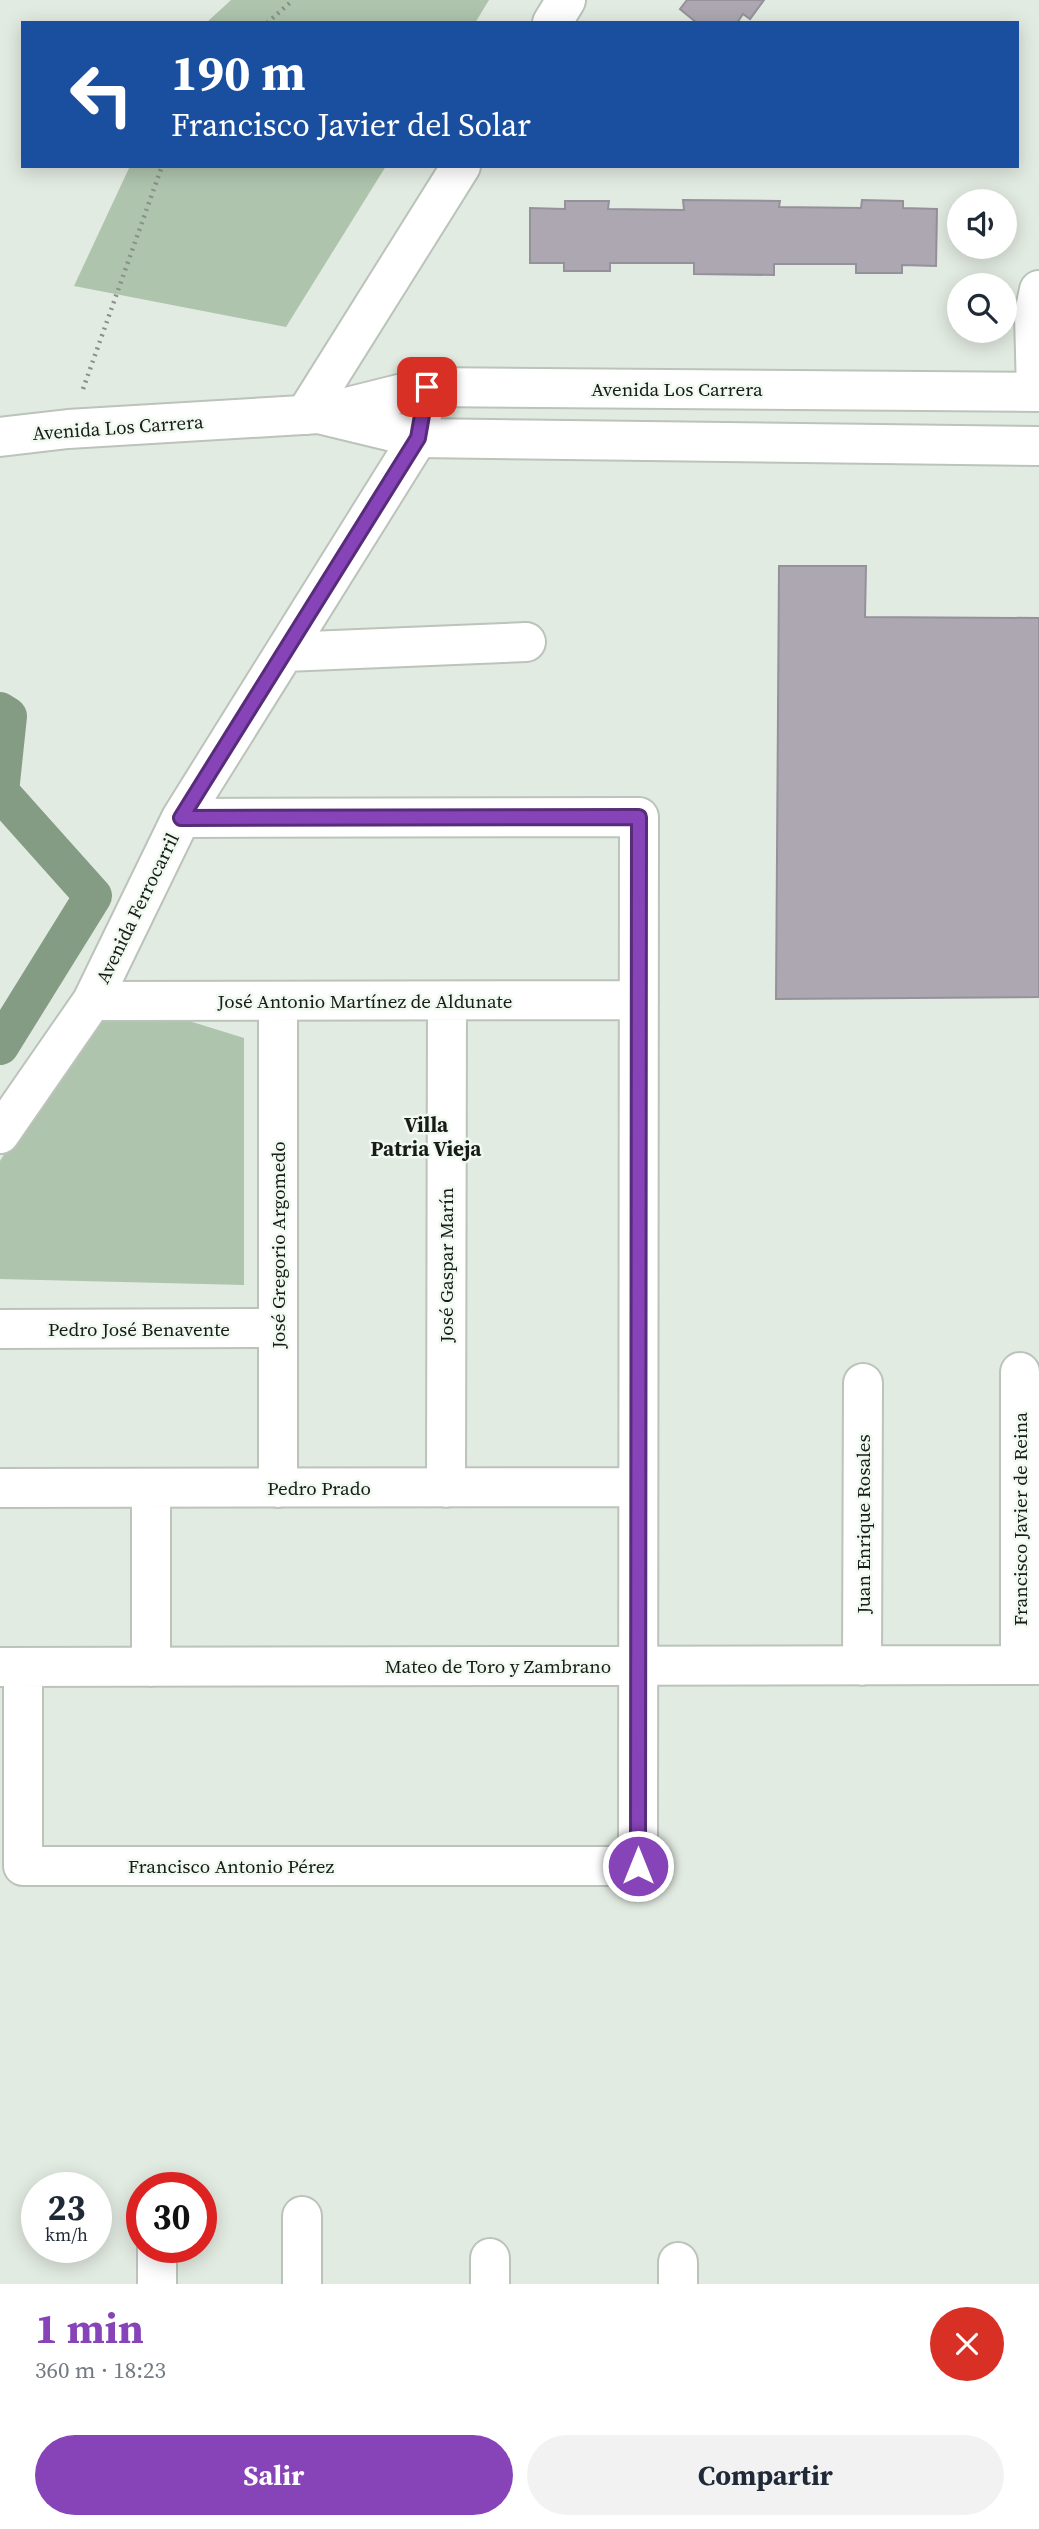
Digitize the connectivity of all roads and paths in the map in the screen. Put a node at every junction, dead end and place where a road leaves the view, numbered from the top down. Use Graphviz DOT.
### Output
graph roads {
  1 [pos="293,0"];
  2 [pos="566,0"];
  3 [pos="269,21"];
  4 [pos="553,21"];
  5 [pos="161,168"];
  6 [pos="460,168"];
  7 [pos="1039,290"];
  8 [pos="427,387"];
  9 [pos="754,389"];
  10 [pos="1038,392"];
  11 [pos="312,414"];
  12 [pos="68,429"];
  13 [pos="0,437"];
  14 [pos="418,438"];
  15 [pos="753,442"];
  16 [pos="1039,446"];
  17 [pos="526,642"];
  18 [pos="285,652"];
  19 [pos="181,818"];
  20 [pos="639,1000"];
  21 [pos="92,1001"];
  22 [pos="447,1001"];
  23 [pos="278,1002"];
  24 [pos="0,1133"];
  25 [pos="278,1328"];
  26 [pos="0,1329"];
  27 [pos="1020,1372"];
  28 [pos="863,1383"];
  29 [pos="638,1487"];
  30 [pos="0,1488"];
  31 [pos="151,1488"];
  32 [pos="278,1488"];
  33 [pos="446,1488"];
  34 [pos="1029,1665"];
  35 [pos="638,1666"];
  36 [pos="863,1666"];
  37 [pos="12,1667"];
  38 [pos="151,1667"];
  39 [pos="302,2216"];
  40 [pos="157,2263"];
  41 [pos="157,2284"];
  42 [pos="302,2284"];
  1 -- 3 [label="path"];
  2 -- 4 [label="street"];
  5 -- 12 [label="path"];
  6 -- 11 [label="street"];
  7 -- 10 [label="street"];
  8 -- 9 [label="street, Avenida Los Carrera"];
  8 -- 11 [label="street, Avenida Los Carrera"];
  8 -- 14 [label="street, Avenida Ferrocarril"];
  9 -- 10 [label="street, Avenida Los Carrera"];
  9 -- 15 [label="street"];
  11 -- 12 [label="street, Avenida Los Carrera"];
  11 -- 14 [label="street, Avenida Los Carrera"];
  12 -- 13 [label="street, Avenida Los Carrera"];
  14 -- 15 [label="street, Avenida Los Carrera"];
  14 -- 18 [label="street, Avenida Ferrocarril"];
  15 -- 16 [label="street, Avenida Los Carrera"];
  17 -- 18 [label="street"];
  18 -- 19 [label="street, Avenida Ferrocarril"];
  19 -- 20 [label="street"];
  19 -- 21 [label="street, Avenida Ferrocarril"];
  20 -- 22 [label="street, José Antonio Martínez de Aldunate"];
  20 -- 29 [label="street"];
  21 -- 23 [label="street, José Antonio Martínez de Aldunate"];
  21 -- 24 [label="street, Avenida Ferrocarril"];
  22 -- 23 [label="street, José Antonio Martínez de Aldunate"];
  22 -- 33 [label="street, José Gaspar Marín"];
  23 -- 25 [label="street, José Gregorio Argomedo"];
  25 -- 26 [label="street, Pedro José Benavente"];
  25 -- 32 [label="street, José Gregorio Argomedo"];
  27 -- 34 [label="street, Francisco Javier de Reina"];
  28 -- 36 [label="street, Juan Enrique Rosales"];
  29 -- 33 [label="street, Pedro Prado"];
  29 -- 35 [label="street"];
  30 -- 31 [label="street, Pedro Prado"];
  31 -- 32 [label="street, Pedro Prado"];
  31 -- 38 [label="street"];
  32 -- 33 [label="street, Pedro Prado"];
  34 -- 36 [label="street, Mateo de Toro y Zambrano"];
  35 -- 36 [label="street, Mateo de Toro y Zambrano"];
  35 -- 37 [label="street, Francisco Antonio Pérez"];
  35 -- 38 [label="street, Mateo de Toro y Zambrano"];
  37 -- 38 [label="street, Mateo de Toro y Zambrano"];
  39 -- 42 [label="street"];
  40 -- 41 [label="street"];
}
